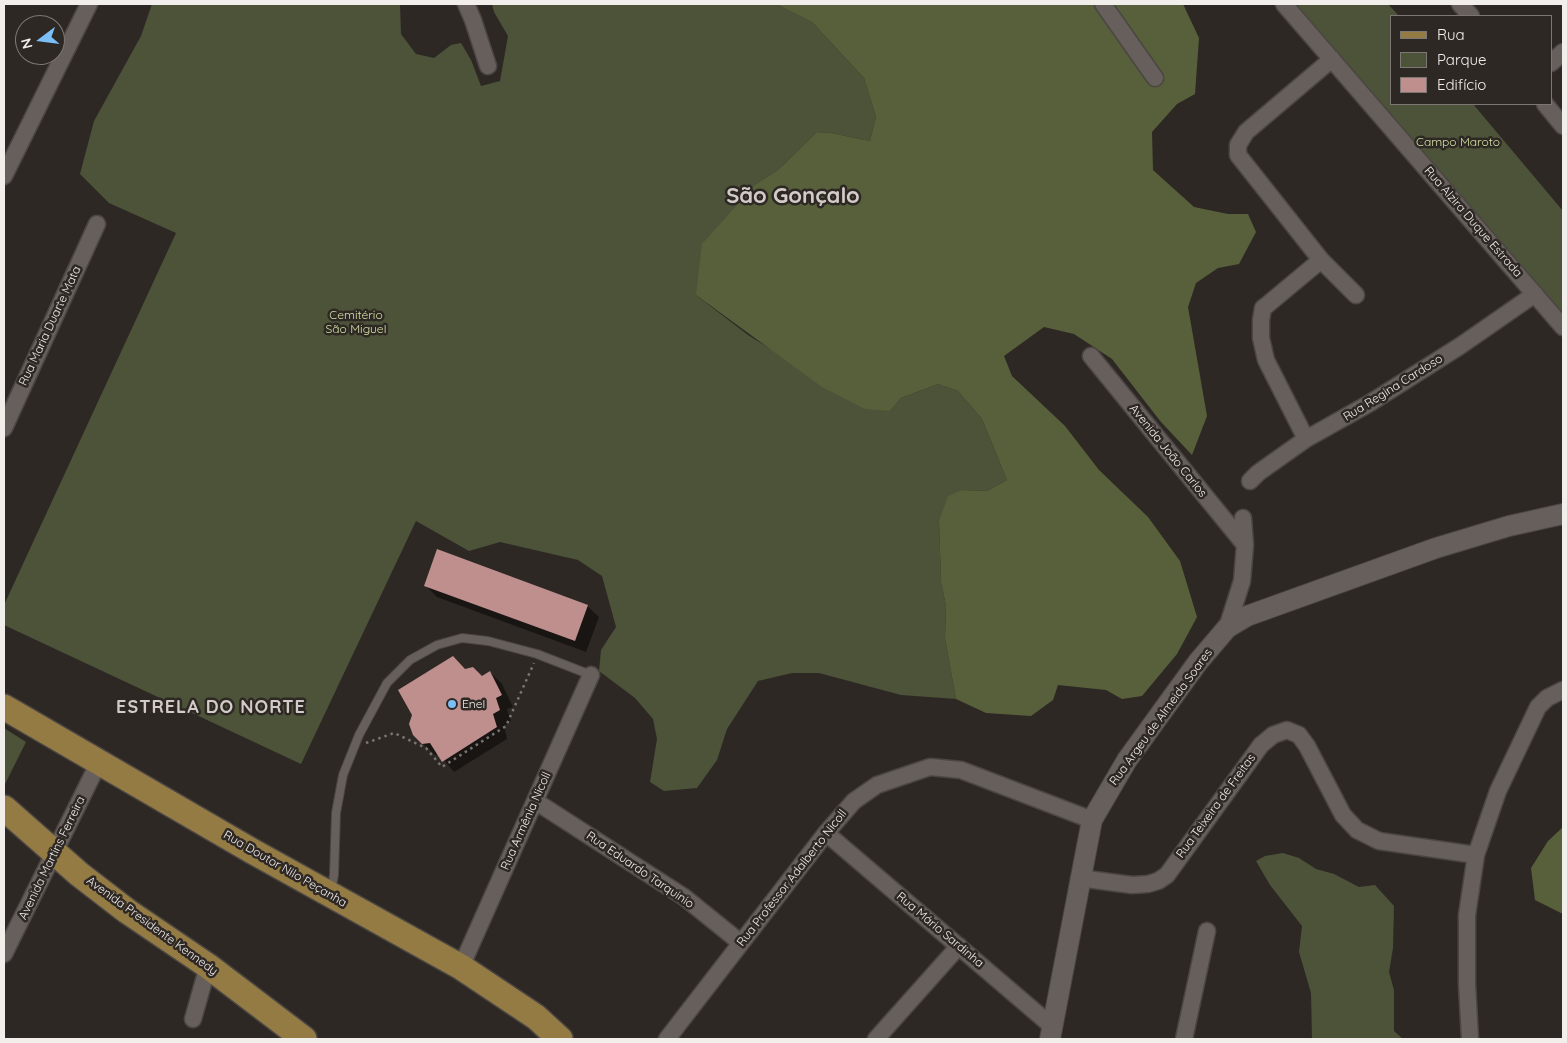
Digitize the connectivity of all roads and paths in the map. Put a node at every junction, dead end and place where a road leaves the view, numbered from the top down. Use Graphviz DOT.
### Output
graph roads {
  1 [pos="90,4"];
  2 [pos="466,4"];
  3 [pos="1103,4"];
  4 [pos="1284,4"];
  5 [pos="1460,4"];
  6 [pos="1470,15"];
  7 [pos="1563,52"];
  8 [pos="1332,59"];
  9 [pos="1552,62"];
  10 [pos="488,66"];
  11 [pos="1155,78"];
  12 [pos="1547,105"];
  13 [pos="1563,126"];
  14 [pos="4,176"];
  15 [pos="97,224"];
  16 [pos="1321,260"];
  17 [pos="1535,294"];
  18 [pos="1356,295"];
  19 [pos="1562,323"];
  20 [pos="1091,356"];
  21 [pos="4,428"];
  22 [pos="1306,439"];
  23 [pos="1250,481"];
  24 [pos="1563,514"];
  25 [pos="1243,518"];
  26 [pos="1245,546"];
  27 [pos="1227,628"];
  28 [pos="537,654"];
  29 [pos="591,675"];
  30 [pos="1563,690"];
  31 [pos="4,707"];
  32 [pos="354,747"];
  33 [pos="99,762"];
  34 [pos="536,801"];
  35 [pos="4,808"];
  36 [pos="1092,820"];
  37 [pos="826,834"];
  38 [pos="55,854"];
  39 [pos="1476,855"];
  40 [pos="1079,878"];
  41 [pos="330,896"];
  42 [pos="1207,931"];
  43 [pos="741,943"];
  44 [pos="959,946"];
  45 [pos="4,954"];
  46 [pos="208,966"];
  47 [pos="461,967"];
  48 [pos="193,1019"];
  49 [pos="1052,1033"];
  50 [pos="304,1039"];
  51 [pos="560,1039"];
  52 [pos="667,1039"];
  53 [pos="876,1039"];
  54 [pos="1184,1039"];
  55 [pos="1470,1039"];
  1 -- 14 [label="street"];
  2 -- 10 [label="street"];
  3 -- 11 [label="street"];
  4 -- 8 [label="street, Rua Alzira Duque Estrada"];
  5 -- 6 [label="street"];
  7 -- 9 [label="street"];
  8 -- 16 [label="street"];
  8 -- 17 [label="street, Rua Alzira Duque Estrada"];
  12 -- 13 [label="street"];
  15 -- 21 [label="street, Rua Maria Duarte Mata"];
  16 -- 18 [label="street"];
  16 -- 22 [label="street"];
  17 -- 19 [label="street, Rua Alzira Duque Estrada"];
  17 -- 22 [label="street, Rua Regina Cardoso"];
  20 -- 26 [label="street, Avenida João Carlos"];
  22 -- 23 [label="street, Rua Regina Cardoso"];
  24 -- 27 [label="street, Rua Argeu de Almeida Soares"];
  25 -- 26 [label="street"];
  26 -- 27 [label="street"];
  27 -- 36 [label="street, Rua Argeu de Almeida Soares"];
  28 -- 29 [label="lane"];
  28 -- 32 [label="lane"];
  28 -- 32 [label="path"];
  29 -- 34 [label="street, Rua Armênia Nicoll"];
  30 -- 39 [label="street"];
  31 -- 33 [label="main road, Rua Doutor Nilo Peçanha"];
  32 -- 41 [label="lane"];
  33 -- 38 [label="street, Avenida Martins Ferreira"];
  33 -- 41 [label="main road, Rua Doutor Nilo Peçanha"];
  34 -- 43 [label="street, Rua Eduardo Tarquinio"];
  34 -- 47 [label="street, Rua Armênia Nicoll"];
  35 -- 38 [label="main road, Avenida Presidente Kennedy"];
  36 -- 37 [label="street, Rua Professor Adalberto Nicoll"];
  36 -- 40 [label="street, Rua Argeu de Almeida Soares"];
  37 -- 43 [label="street, Rua Professor Adalberto Nicoll"];
  37 -- 44 [label="street, Rua Mário Sardinha"];
  38 -- 45 [label="street, Avenida Martins Ferreira"];
  38 -- 46 [label="main road, Avenida Presidente Kennedy"];
  39 -- 40 [label="street, Rua Teixeira de Freitas"];
  39 -- 55 [label="street"];
  40 -- 49 [label="street, Rua Argeu de Almeida Soares"];
  41 -- 47 [label="main road, Rua Doutor Nilo Peçanha"];
  42 -- 54 [label="street"];
  43 -- 52 [label="street, Rua Professor Adalberto Nicoll"];
  44 -- 49 [label="street, Rua Mário Sardinha"];
  44 -- 53 [label="street"];
  46 -- 48 [label="street"];
  46 -- 50 [label="main road, Avenida Presidente Kennedy"];
  47 -- 51 [label="main road, Rua Doutor Nilo Peçanha"];
}
